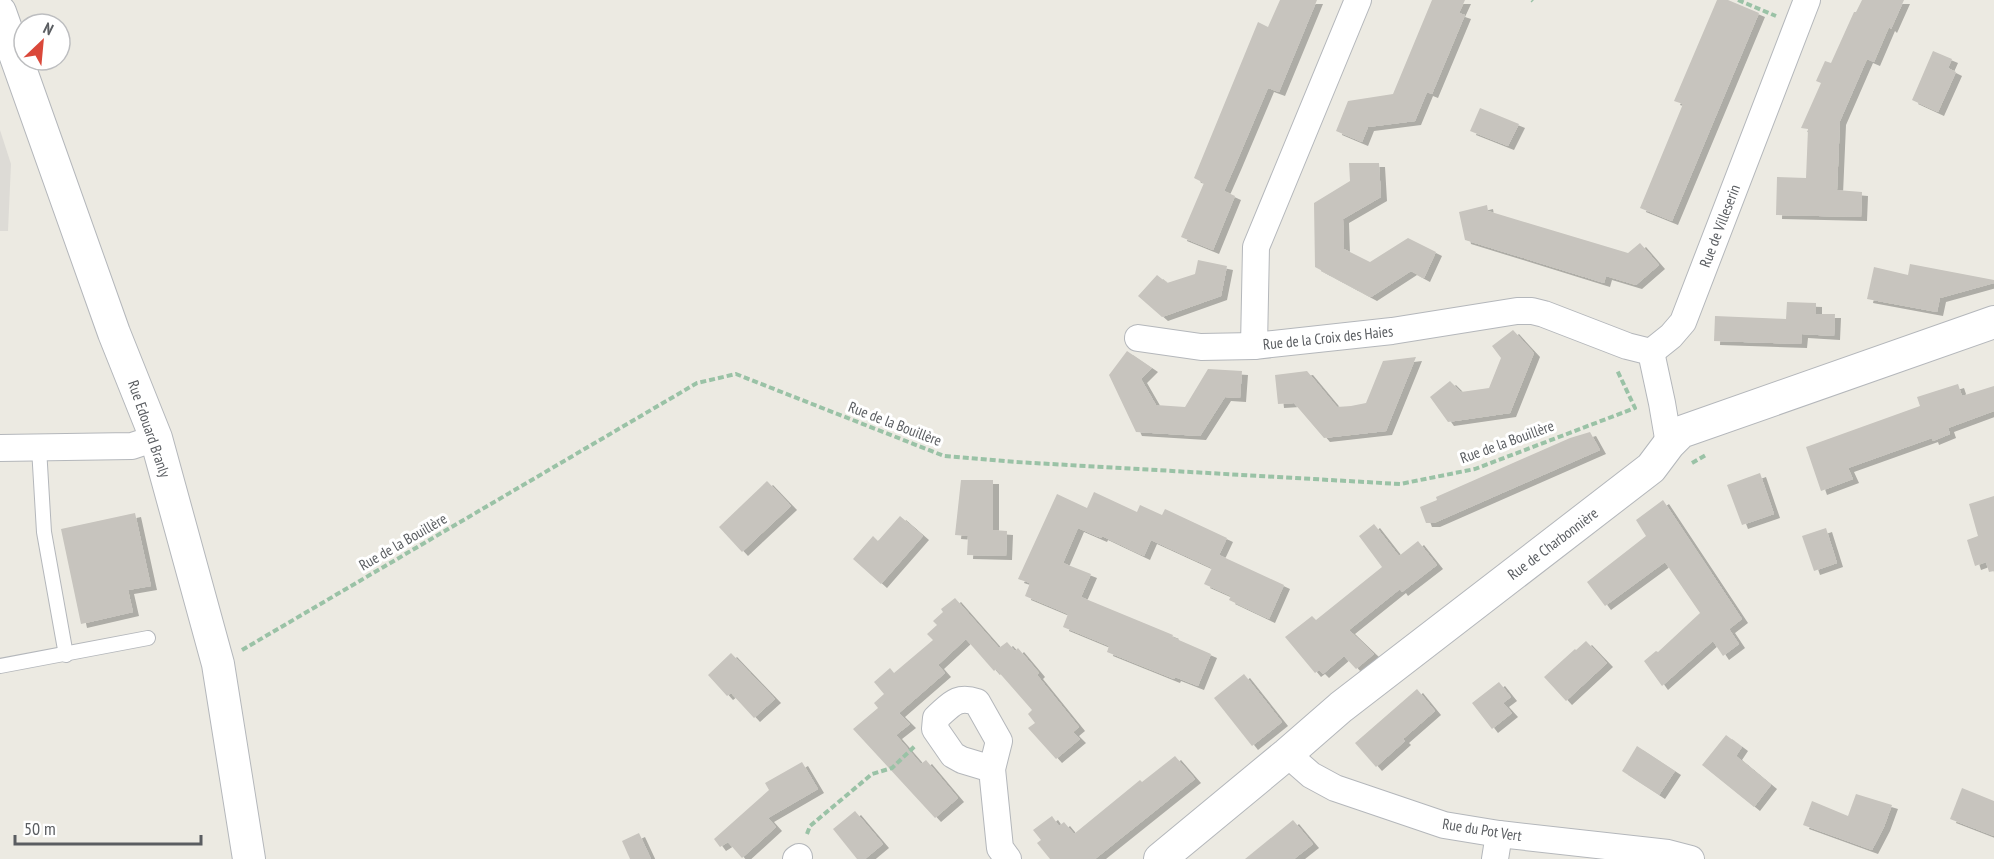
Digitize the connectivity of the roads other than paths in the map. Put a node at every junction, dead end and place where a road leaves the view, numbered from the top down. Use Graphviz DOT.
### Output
graph roads {
  1 [pos="1358,0"];
  2 [pos="1807,0"];
  3 [pos="0,12"];
  4 [pos="1994,322"];
  5 [pos="1138,338"];
  6 [pos="1254,346"];
  7 [pos="1650,352"];
  8 [pos="156,438"];
  9 [pos="0,448"];
  10 [pos="39,448"];
  11 [pos="1679,454"];
  12 [pos="148,638"];
  13 [pos="66,655"];
  14 [pos="0,666"];
  15 [pos="1287,754"];
  16 [pos="992,770"];
  17 [pos="1499,834"];
  18 [pos="249,859"];
  19 [pos="1008,859"];
  20 [pos="1160,859"];
  21 [pos="1495,859"];
  22 [pos="1691,859"];
  1 -- 6 [label="street, Rue de la Croix des Haies"];
  2 -- 7 [label="street, Rue de Villeserin"];
  3 -- 8 [label="street, Rue Edouard Branly"];
  4 -- 11 [label="street, Rue de Charbonnière"];
  5 -- 6 [label="street"];
  6 -- 7 [label="street, Rue de la Croix des Haies"];
  7 -- 11 [label="street"];
  8 -- 10 [label="street"];
  8 -- 18 [label="street, Rue Edouard Branly"];
  9 -- 10 [label="street"];
  10 -- 13 [label="lane"];
  11 -- 15 [label="street, Rue de Charbonnière"];
  12 -- 13 [label="lane"];
  13 -- 14 [label="lane"];
  15 -- 17 [label="street, Rue du Pot Vert"];
  15 -- 20 [label="street, Rue de Charbonnière"];
  16 -- 16 [label="street"];
  16 -- 19 [label="street"];
  17 -- 21 [label="street"];
  17 -- 22 [label="street, Rue du Pot Vert"];
}
